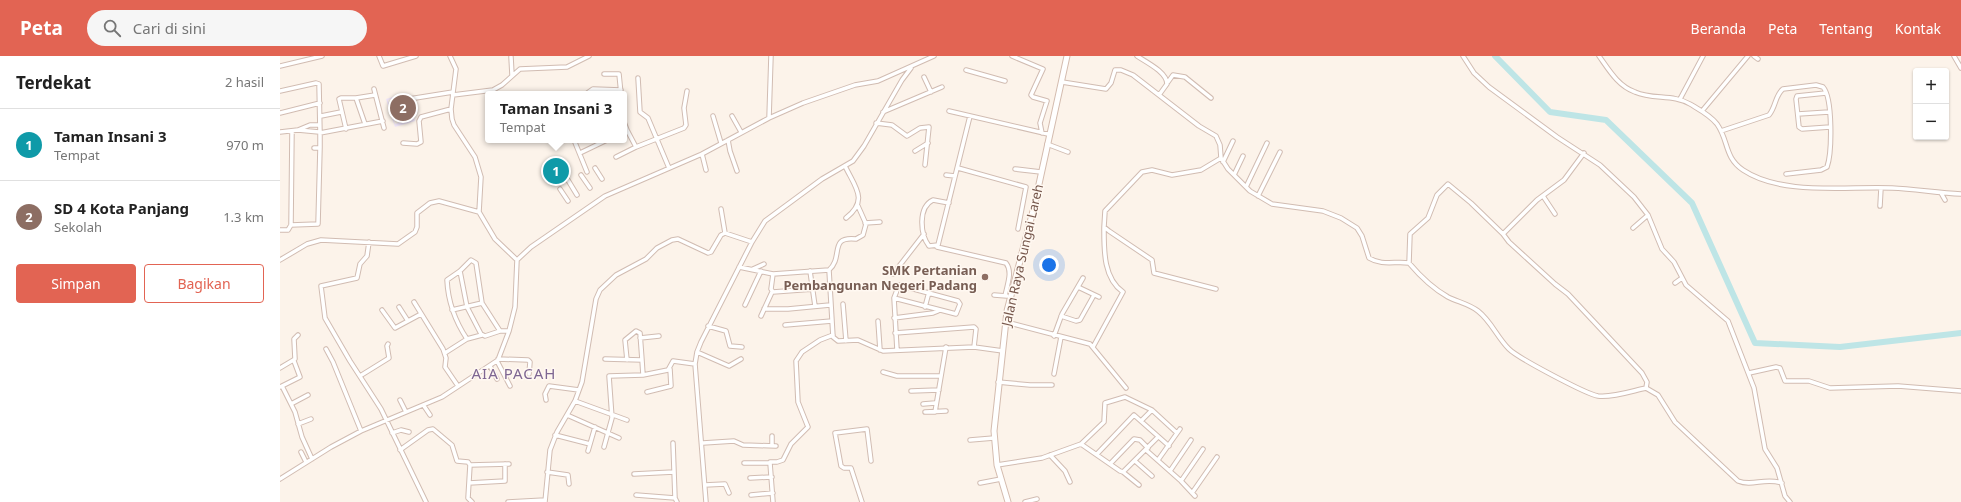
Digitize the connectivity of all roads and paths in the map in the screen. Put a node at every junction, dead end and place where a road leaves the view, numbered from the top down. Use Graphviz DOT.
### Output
graph roads {
  1 [pos="322,56"];
  2 [pos="379,56"];
  3 [pos="398,56"];
  4 [pos="416,56"];
  5 [pos="450,56"];
  6 [pos="589,56"];
  7 [pos="771,56"];
  8 [pos="934,56"];
  9 [pos="1012,56"];
  10 [pos="1067,56"];
  11 [pos="1137,56"];
  12 [pos="1463,56"];
  13 [pos="1599,56"];
  14 [pos="1703,56"];
  15 [pos="1748,56"];
  16 [pos="1754,56"];
  17 [pos="1954,56"];
  18 [pos="313,57"];
  19 [pos="511,57"];
  20 [pos="1758,59"];
  21 [pos="400,61"];
  22 [pos="280,66"];
  23 [pos="911,67"];
  24 [pos="1961,68"];
  25 [pos="966,70"];
  26 [pos="604,74"];
  27 [pos="512,75"];
  28 [pos="924,76"];
  29 [pos="638,78"];
  30 [pos="1005,81"];
  31 [pos="1062,82"];
  32 [pos="1168,82"];
  33 [pos="942,87"];
  34 [pos="374,89"];
  35 [pos="280,91"];
  36 [pos="621,91"];
  37 [pos="687,91"];
  38 [pos="931,92"];
  39 [pos="1826,93"];
  40 [pos="453,94"];
  41 [pos="375,95"];
  42 [pos="1159,95"];
  43 [pos="356,98"];
  44 [pos="1211,98"];
  45 [pos="409,99"];
  46 [pos="1680,99"];
  47 [pos="320,103"];
  48 [pos="451,109"];
  49 [pos="949,110"];
  50 [pos="1702,111"];
  51 [pos="341,112"];
  52 [pos="882,112"];
  53 [pos="1829,112"];
  54 [pos="280,113"];
  55 [pos="1798,114"];
  56 [pos="321,116"];
  57 [pos="713,116"];
  58 [pos="732,116"];
  59 [pos="970,116"];
  60 [pos="769,118"];
  61 [pos="383,121"];
  62 [pos="876,123"];
  63 [pos="365,124"];
  64 [pos="319,125"];
  65 [pos="1830,127"];
  66 [pos="384,128"];
  67 [pos="346,129"];
  68 [pos="298,130"];
  69 [pos="292,131"];
  70 [pos="280,132"];
  71 [pos="741,132"];
  72 [pos="1721,132"];
  73 [pos="319,133"];
  74 [pos="1042,133"];
  75 [pos="627,134"];
  76 [pos="1048,134"];
  77 [pos="656,140"];
  78 [pos="728,140"];
  79 [pos="1233,141"];
  80 [pos="402,143"];
  81 [pos="575,143"];
  82 [pos="601,143"];
  83 [pos="721,143"];
  84 [pos="928,143"];
  85 [pos="1267,143"];
  86 [pos="1046,144"];
  87 [pos="636,147"];
  88 [pos="314,148"];
  89 [pos="320,148"];
  90 [pos="915,151"];
  91 [pos="1068,152"];
  92 [pos="1280,152"];
  93 [pos="580,153"];
  94 [pos="1584,153"];
  95 [pos="702,154"];
  96 [pos="1243,156"];
  97 [pos="616,157"];
  98 [pos="1222,160"];
  99 [pos="925,165"];
  100 [pos="845,166"];
  101 [pos="560,167"];
  102 [pos="595,168"];
  103 [pos="669,168"];
  104 [pos="958,168"];
  105 [pos="1015,169"];
  106 [pos="706,170"];
  107 [pos="737,171"];
  108 [pos="587,172"];
  109 [pos="1041,172"];
  110 [pos="946,174"];
  111 [pos="1786,174"];
  112 [pos="581,175"];
  113 [pos="1234,175"];
  114 [pos="955,176"];
  115 [pos="602,178"];
  116 [pos="1246,187"];
  117 [pos="590,188"];
  118 [pos="1881,188"];
  119 [pos="560,189"];
  120 [pos="1941,193"];
  121 [pos="1961,194"];
  122 [pos="576,195"];
  123 [pos="1258,196"];
  124 [pos="1543,196"];
  125 [pos="1946,200"];
  126 [pos="568,201"];
  127 [pos="948,203"];
  128 [pos="858,206"];
  129 [pos="1880,206"];
  130 [pos="721,209"];
  131 [pos="479,212"];
  132 [pos="1555,214"];
  133 [pos="1648,215"];
  134 [pos="846,218"];
  135 [pos="880,222"];
  136 [pos="865,223"];
  137 [pos="291,224"];
  138 [pos="1104,227"];
  139 [pos="1633,228"];
  140 [pos="1018,229"];
  141 [pos="280,230"];
  142 [pos="725,233"];
  143 [pos="924,234"];
  144 [pos="1503,234"];
  145 [pos="369,242"];
  146 [pos="752,242"];
  147 [pos="937,246"];
  148 [pos="280,260"];
  149 [pos="516,260"];
  150 [pos="1409,263"];
  151 [pos="764,264"];
  152 [pos="739,267"];
  153 [pos="752,270"];
  154 [pos="810,270"];
  155 [pos="829,270"];
  156 [pos="460,271"];
  157 [pos="761,271"];
  158 [pos="773,274"];
  159 [pos="893,274"];
  160 [pos="1083,278"];
  161 [pos="1682,278"];
  162 [pos="1675,283"];
  163 [pos="1078,287"];
  164 [pos="814,289"];
  165 [pos="1216,289"];
  166 [pos="772,292"];
  167 [pos="929,292"];
  168 [pos="994,295"];
  169 [pos="1094,295"];
  170 [pos="1008,296"];
  171 [pos="1099,297"];
  172 [pos="894,298"];
  173 [pos="414,302"];
  174 [pos="482,303"];
  175 [pos="843,304"];
  176 [pos="830,305"];
  177 [pos="399,306"];
  178 [pos="467,306"];
  179 [pos="745,306"];
  180 [pos="815,306"];
  181 [pos="925,307"];
  182 [pos="764,308"];
  183 [pos="382,310"];
  184 [pos="452,310"];
  185 [pos="938,311"];
  186 [pos="421,314"];
  187 [pos="761,316"];
  188 [pos="1061,316"];
  189 [pos="894,318"];
  190 [pos="408,321"];
  191 [pos="878,321"];
  192 [pos="832,322"];
  193 [pos="1006,322"];
  194 [pos="785,325"];
  195 [pos="708,326"];
  196 [pos="500,331"];
  197 [pos="509,331"];
  198 [pos="895,333"];
  199 [pos="298,335"];
  200 [pos="833,335"];
  201 [pos="482,336"];
  202 [pos="659,336"];
  203 [pos="1054,336"];
  204 [pos="1061,337"];
  205 [pos="640,338"];
  206 [pos="467,339"];
  207 [pos="846,341"];
  208 [pos="388,344"];
  209 [pos="742,347"];
  210 [pos="946,347"];
  211 [pos="974,347"];
  212 [pos="1093,348"];
  213 [pos="326,349"];
  214 [pos="880,350"];
  215 [pos="897,350"];
  216 [pos="1003,351"];
  217 [pos="696,352"];
  218 [pos="445,353"];
  219 [pos="671,355"];
  220 [pos="605,359"];
  221 [pos="741,359"];
  222 [pos="498,360"];
  223 [pos="627,360"];
  224 [pos="642,360"];
  225 [pos="294,361"];
  226 [pos="673,361"];
  227 [pos="695,364"];
  228 [pos="490,366"];
  229 [pos="280,368"];
  230 [pos="670,369"];
  231 [pos="883,372"];
  232 [pos="1751,373"];
  233 [pos="529,374"];
  234 [pos="1054,374"];
  235 [pos="643,375"];
  236 [pos="360,376"];
  237 [pos="941,376"];
  238 [pos="497,379"];
  239 [pos="998,382"];
  240 [pos="1052,385"];
  241 [pos="458,386"];
  242 [pos="510,386"];
  243 [pos="281,387"];
  244 [pos="1126,388"];
  245 [pos="1646,388"];
  246 [pos="579,390"];
  247 [pos="939,390"];
  248 [pos="911,391"];
  249 [pos="1961,391"];
  250 [pos="647,392"];
  251 [pos="308,395"];
  252 [pos="400,400"];
  253 [pos="546,400"];
  254 [pos="575,401"];
  255 [pos="935,403"];
  256 [pos="291,404"];
  257 [pos="923,404"];
  258 [pos="424,406"];
  259 [pos="1152,410"];
  260 [pos="946,411"];
  261 [pos="406,412"];
  262 [pos="925,412"];
  263 [pos="935,412"];
  264 [pos="430,414"];
  265 [pos="612,414"];
  266 [pos="567,415"];
  267 [pos="311,419"];
  268 [pos="627,420"];
  269 [pos="386,421"];
  270 [pos="1141,421"];
  271 [pos="298,424"];
  272 [pos="595,427"];
  273 [pos="361,431"];
  274 [pos="409,432"];
  275 [pos="608,432"];
  276 [pos="392,433"];
  277 [pos="556,435"];
  278 [pos="772,436"];
  279 [pos="619,438"];
  280 [pos="994,438"];
  281 [pos="1158,438"];
  282 [pos="970,440"];
  283 [pos="1192,440"];
  284 [pos="672,443"];
  285 [pos="703,443"];
  286 [pos="590,444"];
  287 [pos="1081,444"];
  288 [pos="1169,446"];
  289 [pos="604,447"];
  290 [pos="1147,449"];
  291 [pos="1203,449"];
  292 [pos="400,450"];
  293 [pos="588,451"];
  294 [pos="301,452"];
  295 [pos="1097,454"];
  296 [pos="1050,455"];
  297 [pos="1217,456"];
  298 [pos="312,459"];
  299 [pos="1158,460"];
  300 [pos="871,461"];
  301 [pos="1135,461"];
  302 [pos="306,462"];
  303 [pos="770,462"];
  304 [pos="744,463"];
  305 [pos="1110,464"];
  306 [pos="470,465"];
  307 [pos="997,466"];
  308 [pos="1170,471"];
  309 [pos="547,472"];
  310 [pos="674,472"];
  311 [pos="1124,472"];
  312 [pos="634,474"];
  313 [pos="772,476"];
  314 [pos="1152,476"];
  315 [pos="280,478"];
  316 [pos="750,478"];
  317 [pos="1001,479"];
  318 [pos="1181,481"];
  319 [pos="1070,482"];
  320 [pos="469,483"];
  321 [pos="980,483"];
  322 [pos="1782,483"];
  323 [pos="569,484"];
  324 [pos="731,484"];
  325 [pos="705,485"];
  326 [pos="726,485"];
  327 [pos="1139,485"];
  328 [pos="729,493"];
  329 [pos="773,493"];
  330 [pos="636,495"];
  331 [pos="751,495"];
  332 [pos="675,498"];
  333 [pos="1036,499"];
  334 [pos="545,501"];
  335 [pos="426,502"];
  336 [pos="472,502"];
  337 [pos="508,502"];
  338 [pos="677,502"];
  339 [pos="706,502"];
  340 [pos="773,502"];
  341 [pos="862,502"];
  342 [pos="1008,502"];
  343 [pos="1025,502"];
  344 [pos="1790,502"];
  1 -- 18 [label="street"];
  2 -- 21 [label="street"];
  3 -- 21 [label="street"];
  4 -- 21 [label="street"];
  5 -- 40 [label="street"];
  6 -- 27 [label="street"];
  7 -- 60 [label="street"];
  8 -- 23 [label="street"];
  9 -- 74 [label="street"];
  10 -- 31 [label="street, Jalan Raya Sungai Lareh"];
  11 -- 32 [label="street"];
  12 -- 94 [label="street"];
  13 -- 46 [label="street"];
  14 -- 46 [label="street"];
  15 -- 50 [label="street"];
  16 -- 20 [label="street"];
  17 -- 24 [label="street"];
  18 -- 22 [label="street"];
  19 -- 27 [label="street"];
  23 -- 52 [label="street"];
  23 -- 60 [label="street"];
  25 -- 30 [label="street"];
  26 -- 36 [label="street"];
  27 -- 40 [label="street"];
  28 -- 38 [label="street"];
  29 -- 77 [label="street"];
  31 -- 42 [label="street"];
  31 -- 76 [label="street, Jalan Raya Sungai Lareh"];
  32 -- 42 [label="street"];
  32 -- 44 [label="street"];
  33 -- 38 [label="street"];
  34 -- 41 [label="street"];
  35 -- 47 [label="street"];
  37 -- 77 [label="street"];
  38 -- 52 [label="street"];
  39 -- 53 [label="street"];
  39 -- 55 [label="street"];
  39 -- 72 [label="street"];
  40 -- 45 [label="street"];
  40 -- 48 [label="street"];
  41 -- 43 [label="street"];
  41 -- 61 [label="street"];
  42 -- 98 [label="street"];
  43 -- 51 [label="street"];
  43 -- 63 [label="street"];
  46 -- 50 [label="street"];
  47 -- 54 [label="street"];
  47 -- 56 [label="street"];
  48 -- 80 [label="street"];
  48 -- 131 [label="street"];
  49 -- 59 [label="street"];
  50 -- 72 [label="street"];
  51 -- 56 [label="street"];
  51 -- 67 [label="street"];
  52 -- 62 [label="street"];
  53 -- 55 [label="street"];
  53 -- 65 [label="street"];
  55 -- 65 [label="street"];
  56 -- 64 [label="street"];
  57 -- 83 [label="street"];
  58 -- 71 [label="street"];
  59 -- 74 [label="street"];
  59 -- 104 [label="street"];
  60 -- 71 [label="street"];
  61 -- 63 [label="street"];
  61 -- 66 [label="street"];
  62 -- 84 [label="street"];
  62 -- 100 [label="street"];
  63 -- 67 [label="street"];
  64 -- 68 [label="street"];
  64 -- 73 [label="street"];
  65 -- 111 [label="street"];
  67 -- 73 [label="street"];
  68 -- 69 [label="street"];
  68 -- 73 [label="street"];
  69 -- 70 [label="street"];
  69 -- 137 [label="street"];
  71 -- 78 [label="street"];
  72 -- 118 [label="street"];
  73 -- 89 [label="street"];
  74 -- 76 [label="street"];
  75 -- 87 [label="street"];
  76 -- 86 [label="street, Jalan Raya Sungai Lareh"];
  77 -- 87 [label="street"];
  77 -- 103 [label="street"];
  78 -- 83 [label="street"];
  78 -- 107 [label="street"];
  79 -- 98 [label="street"];
  81 -- 93 [label="street"];
  82 -- 93 [label="street"];
  83 -- 95 [label="street"];
  84 -- 90 [label="street"];
  84 -- 99 [label="street"];
  85 -- 116 [label="street"];
  86 -- 91 [label="street"];
  86 -- 109 [label="street, Jalan Raya Sungai Lareh"];
  87 -- 97 [label="street"];
  88 -- 89 [label="street"];
  89 -- 137 [label="street"];
  92 -- 123 [label="street"];
  93 -- 108 [label="street"];
  94 -- 124 [label="street"];
  94 -- 133 [label="street"];
  95 -- 103 [label="street"];
  95 -- 106 [label="street"];
  96 -- 113 [label="street"];
  98 -- 113 [label="street"];
  98 -- 138 [label="street"];
  100 -- 128 [label="street"];
  100 -- 146 [label="street"];
  101 -- 122 [label="street"];
  102 -- 115 [label="street"];
  103 -- 149 [label="street"];
  104 -- 114 [label="street"];
  104 -- 140 [label="street"];
  105 -- 109 [label="street"];
  109 -- 170 [label="street, Jalan Raya Sungai Lareh"];
  110 -- 114 [label="street"];
  112 -- 117 [label="street"];
  113 -- 116 [label="street"];
  114 -- 127 [label="street"];
  116 -- 123 [label="street"];
  118 -- 120 [label="street"];
  118 -- 129 [label="street"];
  119 -- 126 [label="street"];
  120 -- 121 [label="street"];
  120 -- 125 [label="street"];
  123 -- 150 [label="street"];
  124 -- 132 [label="street"];
  124 -- 144 [label="street"];
  127 -- 143 [label="street"];
  127 -- 147 [label="street"];
  128 -- 134 [label="street"];
  128 -- 136 [label="street"];
  130 -- 142 [label="street"];
  131 -- 145 [label="street"];
  131 -- 149 [label="street"];
  133 -- 139 [label="street"];
  133 -- 161 [label="street"];
  135 -- 136 [label="street"];
  136 -- 155 [label="street"];
  137 -- 141 [label="street"];
  138 -- 165 [label="street"];
  138 -- 212 [label="street"];
  142 -- 146 [label="street"];
  142 -- 246 [label="street"];
  143 -- 147 [label="street"];
  143 -- 159 [label="street"];
  144 -- 150 [label="street"];
  144 -- 245 [label="street"];
  145 -- 148 [label="street"];
  145 -- 236 [label="street"];
  146 -- 152 [label="street"];
  147 -- 170 [label="street"];
  149 -- 197 [label="street"];
  150 -- 245 [label="street"];
  151 -- 153 [label="street"];
  152 -- 153 [label="street"];
  152 -- 195 [label="street"];
  153 -- 157 [label="street"];
  154 -- 155 [label="street"];
  154 -- 158 [label="street"];
  154 -- 164 [label="street"];
  155 -- 176 [label="street"];
  156 -- 174 [label="street"];
  156 -- 178 [label="street"];
  156 -- 184 [label="street"];
  157 -- 158 [label="street"];
  157 -- 179 [label="street"];
  158 -- 166 [label="street"];
  160 -- 163 [label="street"];
  161 -- 162 [label="street"];
  161 -- 232 [label="street"];
  163 -- 169 [label="street"];
  163 -- 188 [label="street"];
  164 -- 166 [label="street"];
  164 -- 180 [label="street"];
  166 -- 182 [label="street"];
  167 -- 172 [label="street"];
  167 -- 181 [label="street"];
  167 -- 185 [label="street"];
  168 -- 170 [label="street"];
  169 -- 171 [label="street"];
  169 -- 188 [label="street"];
  170 -- 193 [label="street, Jalan Raya Sungai Lareh"];
  172 -- 181 [label="street"];
  172 -- 189 [label="street"];
  173 -- 186 [label="street"];
  174 -- 178 [label="street"];
  174 -- 196 [label="street"];
  175 -- 207 [label="street"];
  176 -- 180 [label="street"];
  176 -- 192 [label="street"];
  177 -- 190 [label="street"];
  178 -- 184 [label="street"];
  178 -- 201 [label="street"];
  180 -- 182 [label="street"];
  181 -- 185 [label="street"];
  182 -- 187 [label="street"];
  183 -- 190 [label="street"];
  184 -- 206 [label="street"];
  185 -- 189 [label="street"];
  186 -- 190 [label="street"];
  186 -- 218 [label="street"];
  188 -- 203 [label="street"];
  189 -- 198 [label="street"];
  191 -- 214 [label="street"];
  192 -- 194 [label="street"];
  192 -- 200 [label="street"];
  193 -- 203 [label="street"];
  193 -- 216 [label="street, Jalan Raya Sungai Lareh"];
  195 -- 209 [label="street"];
  195 -- 217 [label="street"];
  196 -- 197 [label="street"];
  196 -- 201 [label="street"];
  197 -- 222 [label="street"];
  198 -- 211 [label="street"];
  198 -- 215 [label="street"];
  199 -- 225 [label="street"];
  200 -- 207 [label="street"];
  200 -- 303 [label="street"];
  201 -- 206 [label="street"];
  202 -- 205 [label="street"];
  203 -- 204 [label="street"];
  204 -- 212 [label="street"];
  204 -- 234 [label="street"];
  205 -- 223 [label="street"];
  205 -- 224 [label="street"];
  206 -- 218 [label="street"];
  207 -- 214 [label="street"];
  208 -- 236 [label="street"];
  210 -- 211 [label="street"];
  210 -- 215 [label="street"];
  210 -- 237 [label="street"];
  211 -- 216 [label="street"];
  212 -- 244 [label="street"];
  213 -- 273 [label="street"];
  214 -- 215 [label="street"];
  216 -- 239 [label="street, Jalan Raya Sungai Lareh"];
  217 -- 221 [label="street"];
  217 -- 227 [label="street"];
  218 -- 241 [label="street"];
  219 -- 226 [label="street"];
  220 -- 223 [label="street"];
  222 -- 228 [label="street"];
  222 -- 233 [label="street"];
  222 -- 242 [label="street"];
  223 -- 224 [label="street"];
  224 -- 235 [label="street"];
  225 -- 229 [label="street"];
  225 -- 243 [label="street"];
  226 -- 227 [label="street"];
  226 -- 230 [label="street"];
  227 -- 285 [label="street"];
  228 -- 238 [label="street"];
  228 -- 241 [label="street"];
  230 -- 235 [label="street"];
  230 -- 250 [label="street"];
  231 -- 237 [label="street"];
  232 -- 249 [label="street"];
  232 -- 322 [label="street"];
  235 -- 265 [label="street"];
  236 -- 269 [label="street"];
  237 -- 247 [label="street"];
  239 -- 240 [label="street"];
  239 -- 280 [label="street, Jalan Raya Sungai Lareh"];
  241 -- 258 [label="street"];
  243 -- 256 [label="street"];
  245 -- 322 [label="street"];
  246 -- 253 [label="street"];
  246 -- 254 [label="street"];
  247 -- 248 [label="street"];
  247 -- 255 [label="street"];
  251 -- 256 [label="street"];
  252 -- 261 [label="street"];
  254 -- 265 [label="street"];
  254 -- 266 [label="street"];
  255 -- 257 [label="street"];
  255 -- 263 [label="street"];
  256 -- 271 [label="street"];
  258 -- 261 [label="street"];
  258 -- 264 [label="street"];
  259 -- 270 [label="street"];
  259 -- 287 [label="street"];
  259 -- 288 [label="street"];
  260 -- 263 [label="street"];
  261 -- 269 [label="street"];
  262 -- 263 [label="street"];
  265 -- 268 [label="street"];
  265 -- 275 [label="street"];
  266 -- 272 [label="street"];
  266 -- 277 [label="street"];
  267 -- 271 [label="street"];
  269 -- 273 [label="street"];
  269 -- 276 [label="street"];
  270 -- 281 [label="street"];
  270 -- 295 [label="street"];
  271 -- 298 [label="street"];
  272 -- 275 [label="street"];
  272 -- 286 [label="street"];
  273 -- 298 [label="street"];
  274 -- 276 [label="street"];
  275 -- 279 [label="street"];
  275 -- 289 [label="street"];
  276 -- 292 [label="street"];
  277 -- 286 [label="street"];
  277 -- 309 [label="street"];
  278 -- 285 [label="street"];
  280 -- 282 [label="street"];
  280 -- 307 [label="street, Jalan Raya Sungai Lareh"];
  281 -- 288 [label="street"];
  281 -- 290 [label="street"];
  283 -- 308 [label="street"];
  284 -- 310 [label="street"];
  285 -- 325 [label="street"];
  286 -- 293 [label="street"];
  287 -- 295 [label="street"];
  287 -- 296 [label="street"];
  288 -- 299 [label="street"];
  290 -- 299 [label="street"];
  290 -- 301 [label="street"];
  290 -- 305 [label="street"];
  291 -- 318 [label="street"];
  292 -- 306 [label="street"];
  292 -- 335 [label="street"];
  294 -- 302 [label="street"];
  295 -- 305 [label="street"];
  296 -- 307 [label="street"];
  296 -- 319 [label="street"];
  297 -- 318 [label="street"];
  298 -- 302 [label="street"];
  299 -- 308 [label="street"];
  300 -- 341 [label="street"];
  301 -- 311 [label="street"];
  301 -- 314 [label="street"];
  302 -- 315 [label="street"];
  303 -- 304 [label="street"];
  303 -- 313 [label="street"];
  305 -- 311 [label="street"];
  306 -- 320 [label="street"];
  306 -- 320 [label="street"];
  307 -- 317 [label="street, Jalan Raya Sungai Lareh"];
  308 -- 318 [label="street"];
  309 -- 323 [label="street"];
  309 -- 334 [label="street"];
  310 -- 312 [label="street"];
  310 -- 332 [label="street"];
  311 -- 327 [label="street"];
  313 -- 316 [label="street"];
  313 -- 329 [label="street"];
  317 -- 321 [label="street"];
  317 -- 342 [label="street, Jalan Raya Sungai Lareh"];
  320 -- 336 [label="street"];
  322 -- 344 [label="street"];
  324 -- 326 [label="street"];
  325 -- 326 [label="street"];
  325 -- 339 [label="street"];
  326 -- 328 [label="street"];
  329 -- 331 [label="street"];
  329 -- 340 [label="street"];
  330 -- 332 [label="street"];
  332 -- 338 [label="street"];
  333 -- 343 [label="street"];
  334 -- 337 [label="street"];
}
